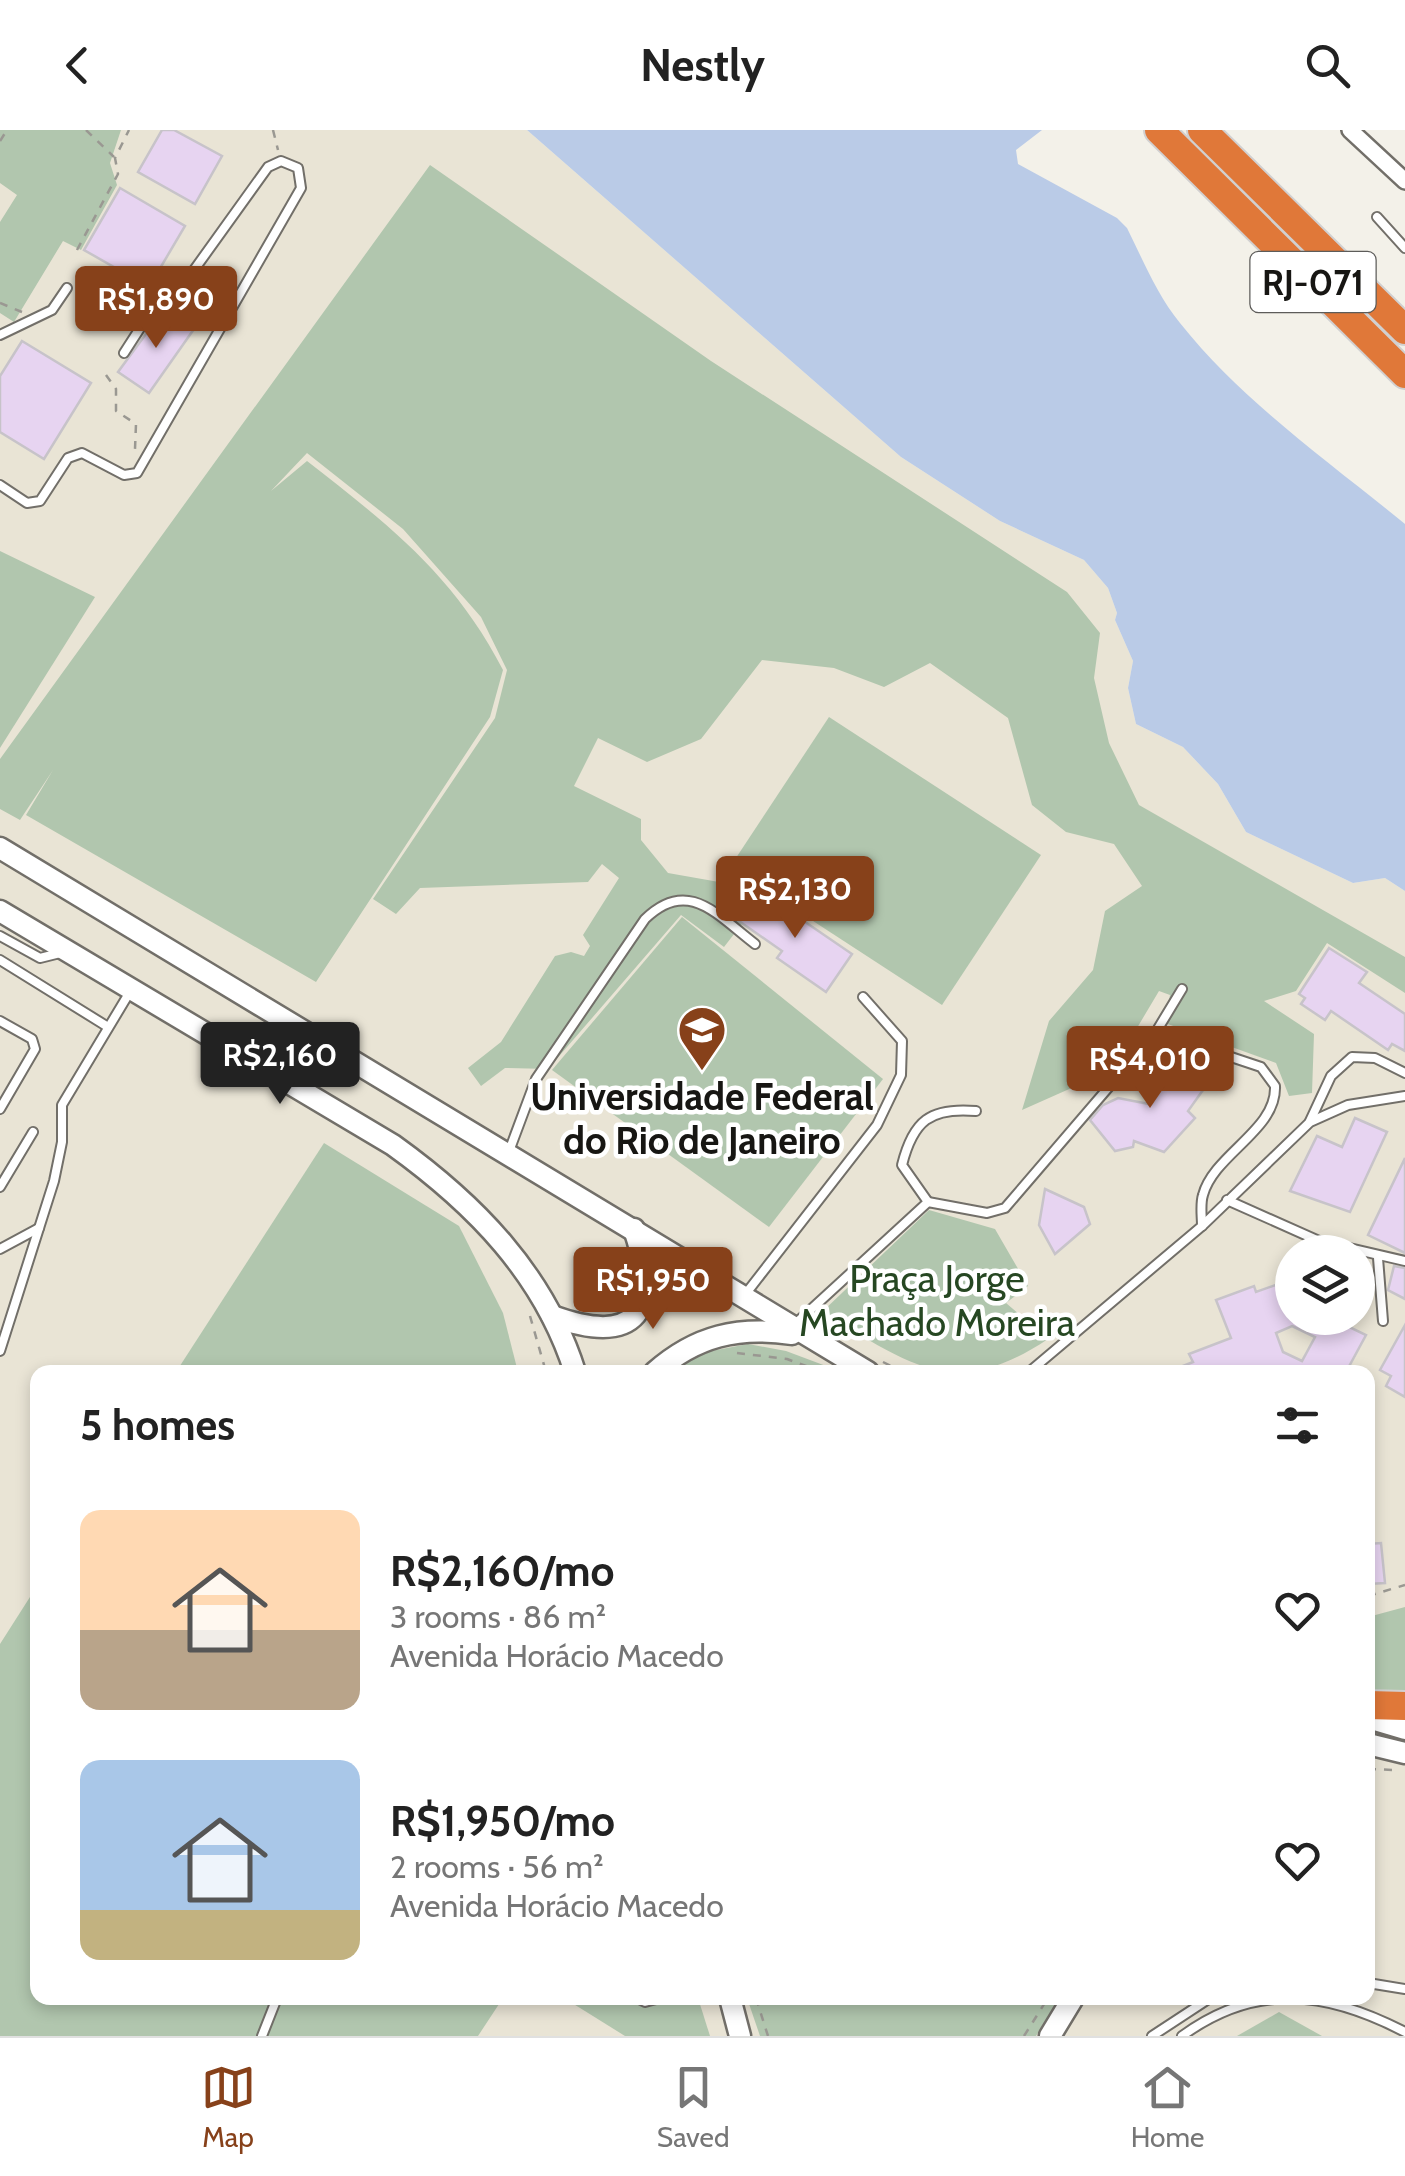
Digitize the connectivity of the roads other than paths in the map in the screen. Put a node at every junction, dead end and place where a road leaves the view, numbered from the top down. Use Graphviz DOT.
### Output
graph roads {
  1 [pos="1159,130"];
  2 [pos="1202,130"];
  3 [pos="1350,130"];
  4 [pos="1405,181"];
  5 [pos="1376,216"];
  6 [pos="1405,248"];
  7 [pos="67,288"];
  8 [pos="1405,330"];
  9 [pos="0,336"];
  10 [pos="124,353"];
  11 [pos="1405,374"];
  12 [pos="0,485"];
  13 [pos="0,848"];
  14 [pos="0,911"];
  15 [pos="0,936"];
  16 [pos="755,944"];
  17 [pos="67,951"];
  18 [pos="0,960"];
  19 [pos="132,990"];
  20 [pos="1182,990"];
  21 [pos="863,997"];
  22 [pos="0,1020"];
  23 [pos="108,1027"];
  24 [pos="1156,1032"];
  25 [pos="1405,1074"];
  26 [pos="1405,1096"];
  27 [pos="0,1109"];
  28 [pos="976,1111"];
  29 [pos="1310,1122"];
  30 [pos="33,1132"];
  31 [pos="508,1154"];
  32 [pos="0,1187"];
  33 [pos="1227,1200"];
  34 [pos="928,1202"];
  35 [pos="1202,1226"];
  36 [pos="39,1228"];
  37 [pos="634,1229"];
  38 [pos="0,1249"];
  39 [pos="1378,1258"];
  40 [pos="1405,1261"];
  41 [pos="743,1298"];
  42 [pos="552,1316"];
  43 [pos="1383,1321"];
  44 [pos="798,1332"];
  45 [pos="0,1351"];
  46 [pos="572,1365"];
  47 [pos="665,1365"];
  48 [pos="856,1365"];
  49 [pos="1037,1365"];
  50 [pos="1375,1705"];
  51 [pos="1405,1706"];
  52 [pos="1375,1720"];
  53 [pos="1405,1729"];
  54 [pos="1375,1746"];
  55 [pos="1405,1754"];
  56 [pos="1375,1984"];
  57 [pos="1405,1989"];
  58 [pos="274,2005"];
  59 [pos="732,2005"];
  60 [pos="1070,2005"];
  61 [pos="1199,2005"];
  62 [pos="1262,2005"];
  63 [pos="1341,2005"];
  64 [pos="1405,2032"];
  65 [pos="262,2036"];
  66 [pos="740,2036"];
  67 [pos="1050,2036"];
  68 [pos="1152,2036"];
  69 [pos="1182,2036"];
  1 -- 11 [label="highway, RJ-071"];
  2 -- 8 [label="highway, RJ-071"];
  3 -- 4 [label="street"];
  5 -- 6 [label="lane"];
  7 -- 9 [label="lane"];
  10 -- 12 [label="lane"];
  13 -- 31 [label="street"];
  14 -- 17 [label="street"];
  15 -- 17 [label="lane"];
  16 -- 31 [label="lane"];
  17 -- 19 [label="street"];
  18 -- 23 [label="lane"];
  19 -- 23 [label="lane"];
  19 -- 42 [label="street"];
  20 -- 24 [label="lane"];
  21 -- 41 [label="lane"];
  22 -- 27 [label="lane"];
  23 -- 36 [label="lane"];
  24 -- 34 [label="lane"];
  24 -- 35 [label="lane"];
  25 -- 29 [label="lane"];
  26 -- 29 [label="lane"];
  28 -- 34 [label="lane"];
  29 -- 33 [label="lane"];
  30 -- 32 [label="lane"];
  31 -- 37 [label="street"];
  33 -- 35 [label="lane"];
  33 -- 39 [label="lane"];
  34 -- 44 [label="lane"];
  35 -- 49 [label="lane"];
  36 -- 38 [label="lane"];
  36 -- 45 [label="lane"];
  37 -- 41 [label="street"];
  37 -- 42 [label="street"];
  39 -- 40 [label="lane"];
  39 -- 43 [label="lane"];
  41 -- 44 [label="street"];
  42 -- 46 [label="street"];
  44 -- 47 [label="street"];
  44 -- 48 [label="street"];
  50 -- 51 [label="highway"];
  52 -- 53 [label="street"];
  54 -- 55 [label="street"];
  56 -- 57 [label="lane"];
  58 -- 65 [label="lane"];
  59 -- 66 [label="street"];
  60 -- 67 [label="street"];
  61 -- 68 [label="lane"];
  62 -- 69 [label="lane"];
  63 -- 64 [label="lane"];
}
